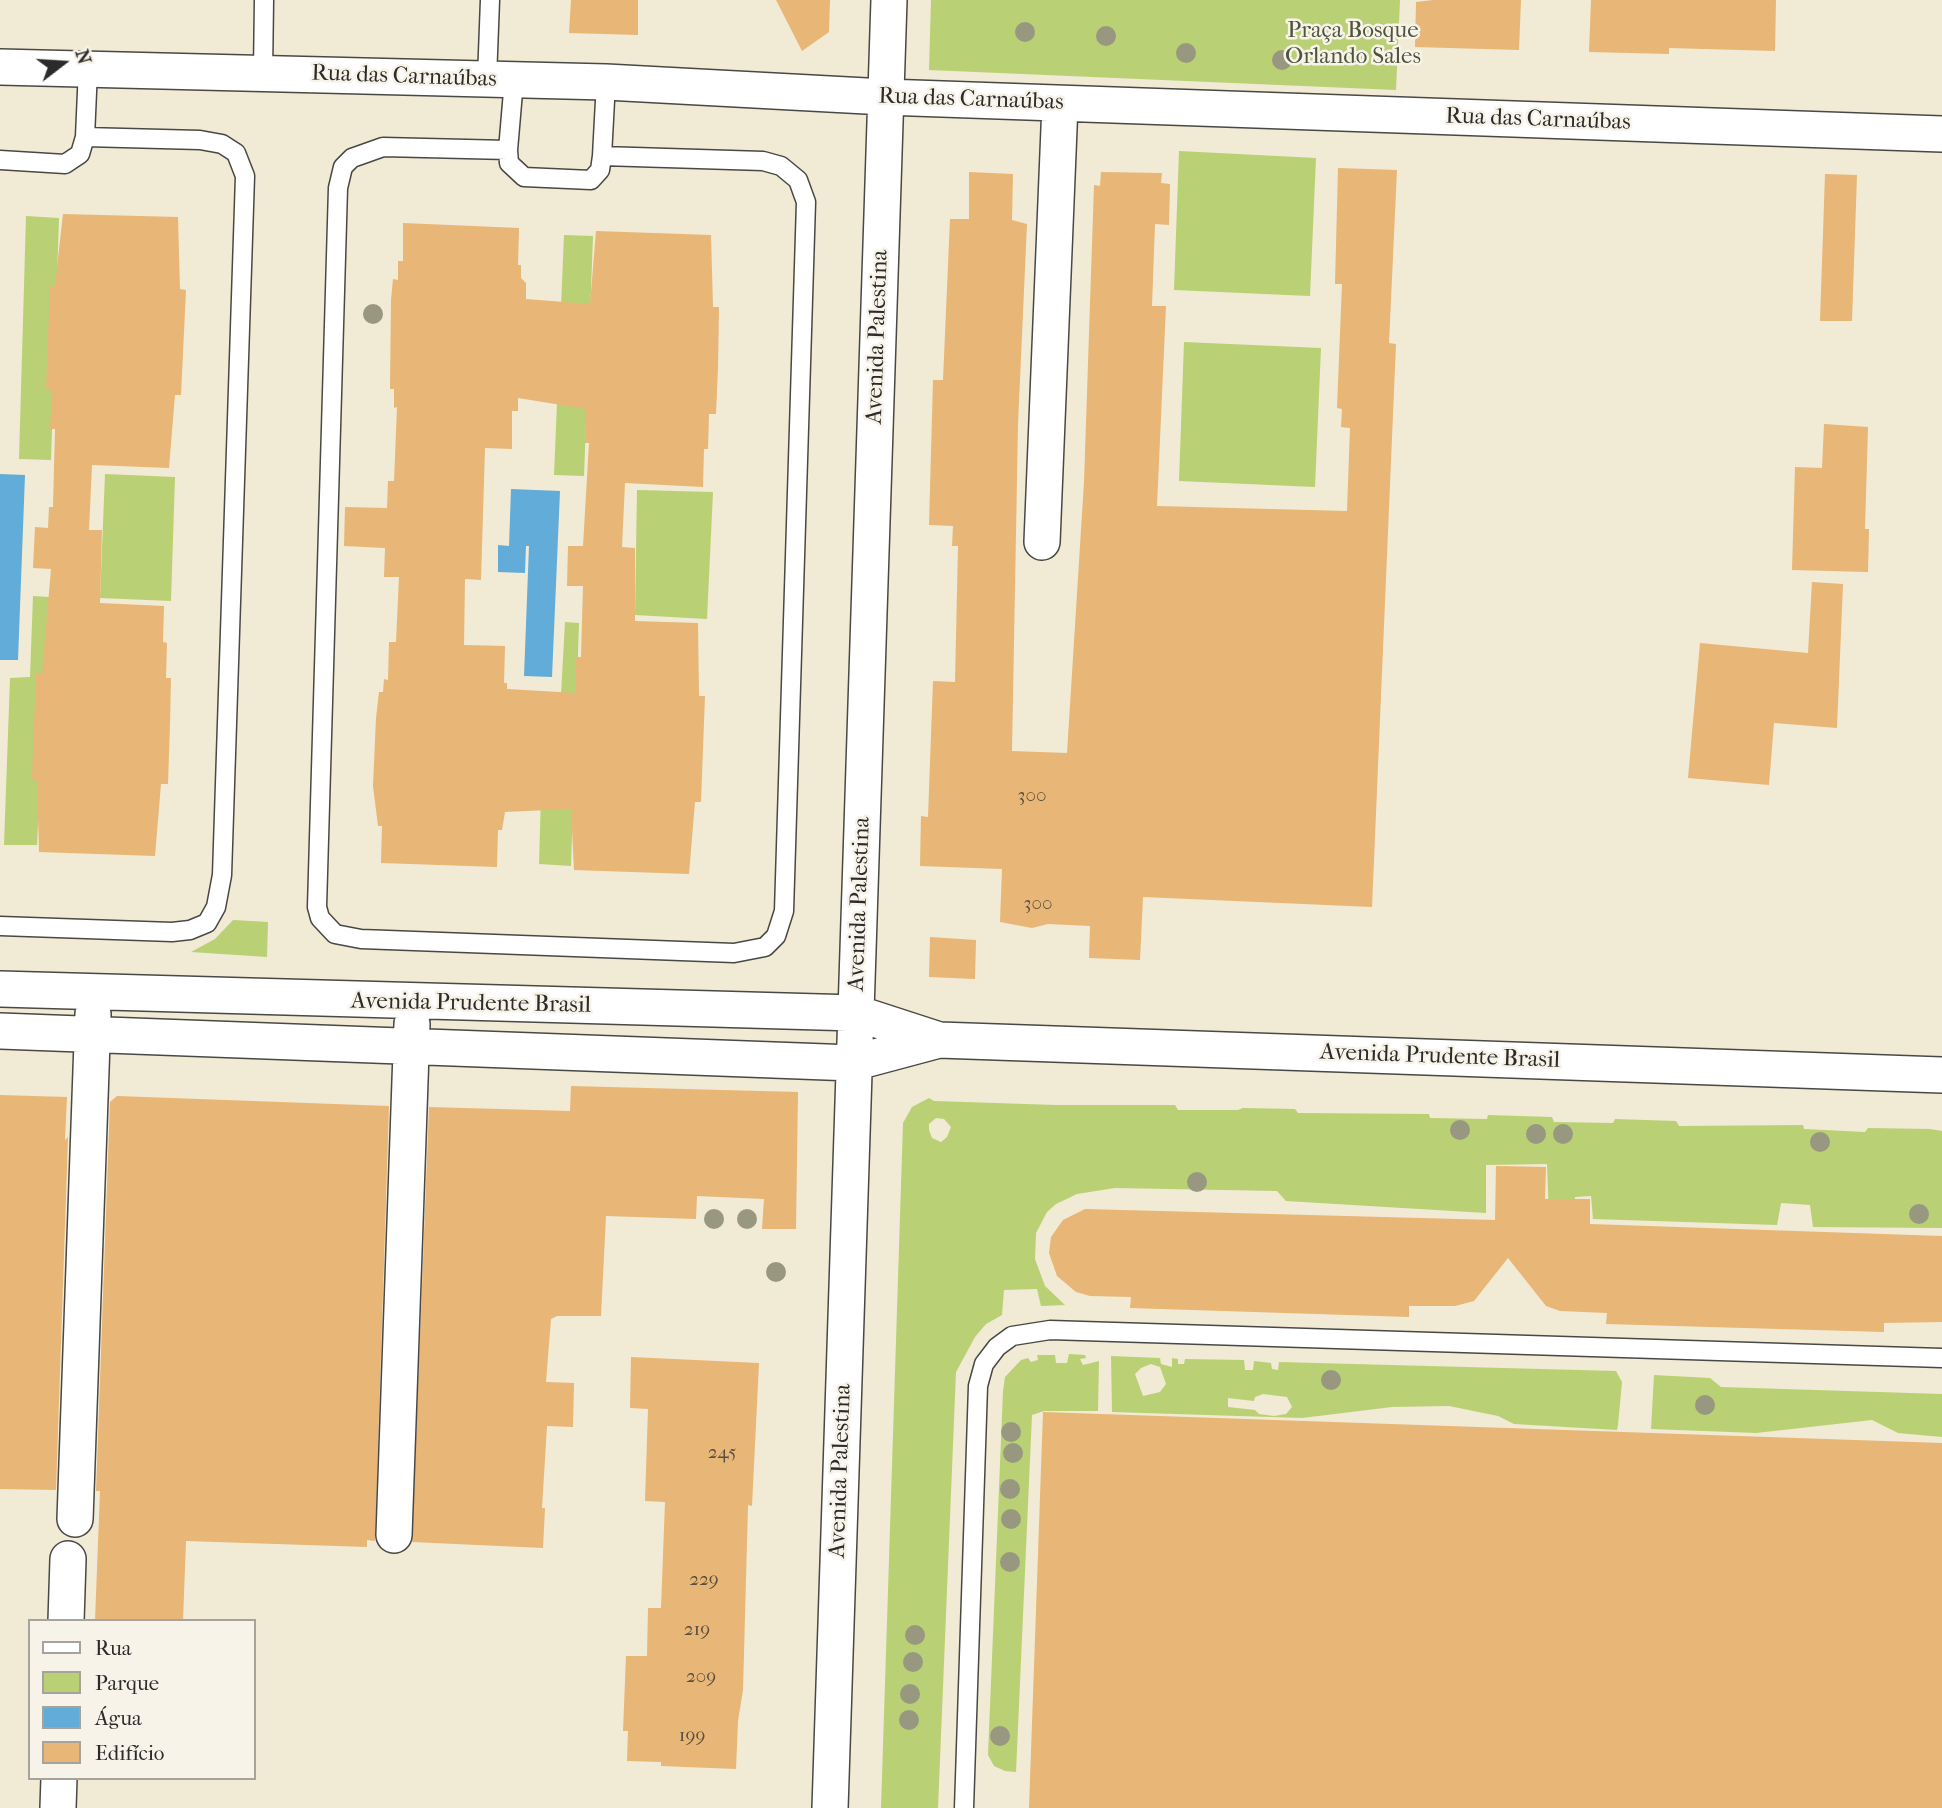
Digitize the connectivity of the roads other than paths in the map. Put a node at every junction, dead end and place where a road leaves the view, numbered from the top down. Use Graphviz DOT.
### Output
graph roads {
  1 [pos="264,0"];
  2 [pos="490,0"];
  3 [pos="889,0"];
  4 [pos="0,67"];
  5 [pos="88,69"];
  6 [pos="263,73"];
  7 [pos="500,80"];
  8 [pos="606,82"];
  9 [pos="885,97"];
  10 [pos="1060,104"];
  11 [pos="1942,134"];
  12 [pos="85,137"];
  13 [pos="508,150"];
  14 [pos="602,156"];
  15 [pos="0,160"];
  16 [pos="1042,542"];
  17 [pos="0,926"];
  18 [pos="0,989"];
  19 [pos="93,993"];
  20 [pos="413,1003"];
  21 [pos="856,1013"];
  22 [pos="0,1031"];
  23 [pos="92,1035"];
  24 [pos="939,1040"];
  25 [pos="412,1046"];
  26 [pos="853,1063"];
  27 [pos="1942,1074"];
  28 [pos="1942,1358"];
  29 [pos="75,1519"];
  30 [pos="394,1535"];
  31 [pos="68,1559"];
  32 [pos="66,1619"];
  33 [pos="59,1780"];
  34 [pos="58,1808"];
  35 [pos="830,1808"];
  36 [pos="964,1808"];
  1 -- 6 [label="lane"];
  2 -- 7 [label="lane"];
  3 -- 9 [label="street, Avenida Palestina"];
  4 -- 5 [label="street, Rua das Carnaúbas"];
  5 -- 6 [label="street, Rua das Carnaúbas"];
  5 -- 12 [label="lane"];
  6 -- 7 [label="street, Rua das Carnaúbas"];
  7 -- 8 [label="street, Rua das Carnaúbas"];
  7 -- 13 [label="lane"];
  8 -- 9 [label="street, Rua das Carnaúbas"];
  8 -- 14 [label="lane"];
  9 -- 10 [label="street, Rua das Carnaúbas"];
  9 -- 21 [label="street, Avenida Palestina"];
  10 -- 11 [label="street, Rua das Carnaúbas"];
  10 -- 16 [label="street"];
  12 -- 15 [label="lane"];
  12 -- 17 [label="lane"];
  13 -- 14 [label="lane"];
  13 -- 14 [label="lane"];
  18 -- 19 [label="street, Avenida Prudente Brasil"];
  19 -- 20 [label="street, Avenida Prudente Brasil"];
  19 -- 23 [label="street"];
  20 -- 21 [label="street, Avenida Prudente Brasil"];
  20 -- 25 [label="street"];
  21 -- 24 [label="street, Avenida Prudente Brasil"];
  21 -- 26 [label="street, Avenida Palestina"];
  22 -- 23 [label="street, Avenida Prudente Brasil"];
  23 -- 25 [label="street, Avenida Prudente Brasil"];
  23 -- 29 [label="street"];
  24 -- 26 [label="street, Avenida Prudente Brasil"];
  24 -- 27 [label="street, Avenida Prudente Brasil"];
  25 -- 26 [label="street, Avenida Prudente Brasil"];
  25 -- 30 [label="street"];
  26 -- 35 [label="street, Avenida Palestina"];
  28 -- 36 [label="lane"];
  31 -- 32 [label="street"];
  33 -- 34 [label="street"];
}
